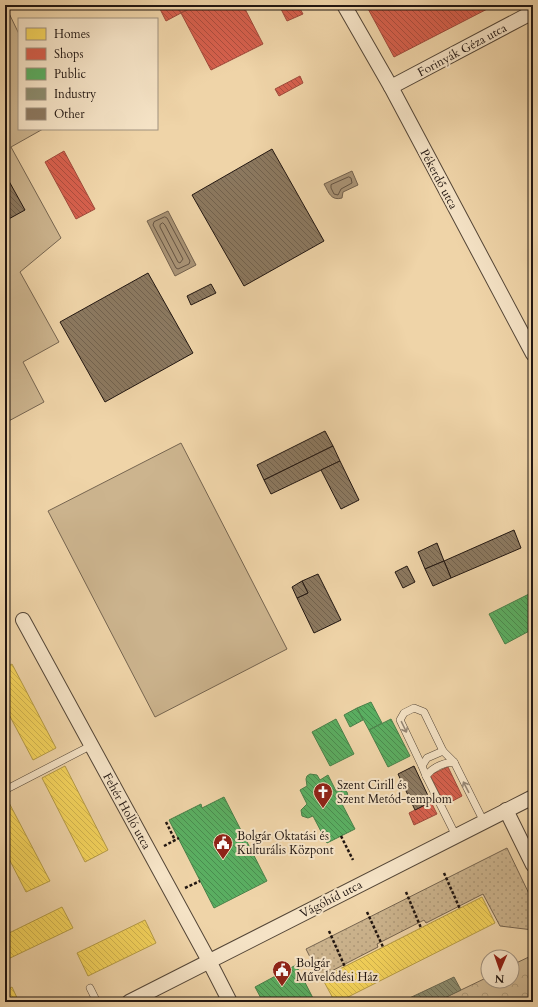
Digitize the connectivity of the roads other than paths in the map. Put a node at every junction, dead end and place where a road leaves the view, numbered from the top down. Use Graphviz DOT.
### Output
graph roads {
  1 [pos="344,5"];
  2 [pos="533,12"];
  3 [pos="391,87"];
  4 [pos="533,354"];
  5 [pos="24,620"];
  6 [pos="92,745"];
  7 [pos="443,751"];
  8 [pos="454,762"];
  9 [pos="422,766"];
  10 [pos="426,776"];
  11 [pos="5,790"];
  12 [pos="533,797"];
  13 [pos="506,810"];
  14 [pos="484,822"];
  15 [pos="456,836"];
  16 [pos="533,865"];
  17 [pos="209,961"];
  18 [pos="90,988"];
  19 [pos="97,1002"];
  20 [pos="129,1002"];
  21 [pos="230,1002"];
  1 -- 3 [label="street, Pékerdő utca"];
  2 -- 3 [label="street, Forinyák Géza utca"];
  3 -- 4 [label="street, Pékerdő utca"];
  5 -- 6 [label="street, Fehér Holló utca"];
  6 -- 11 [label="lane"];
  6 -- 17 [label="street, Fehér Holló utca"];
  7 -- 8 [label="lane"];
  7 -- 9 [label="lane"];
  7 -- 9 [label="lane, one-way"];
  8 -- 10 [label="lane"];
  14 -- 8 [label="lane, one-way"];
  9 -- 10 [label="lane"];
  10 -- 15 [label="lane"];
  12 -- 13 [label="street, Vágóhíd utca"];
  13 -- 14 [label="street, Vágóhíd utca"];
  13 -- 16 [label="street"];
  14 -- 15 [label="street, Vágóhíd utca"];
  15 -- 17 [label="street, Vágóhíd utca"];
  17 -- 20 [label="street, Vágóhíd utca"];
  17 -- 21 [label="street, Fehér Holló utca"];
  18 -- 19 [label="lane"];
}
